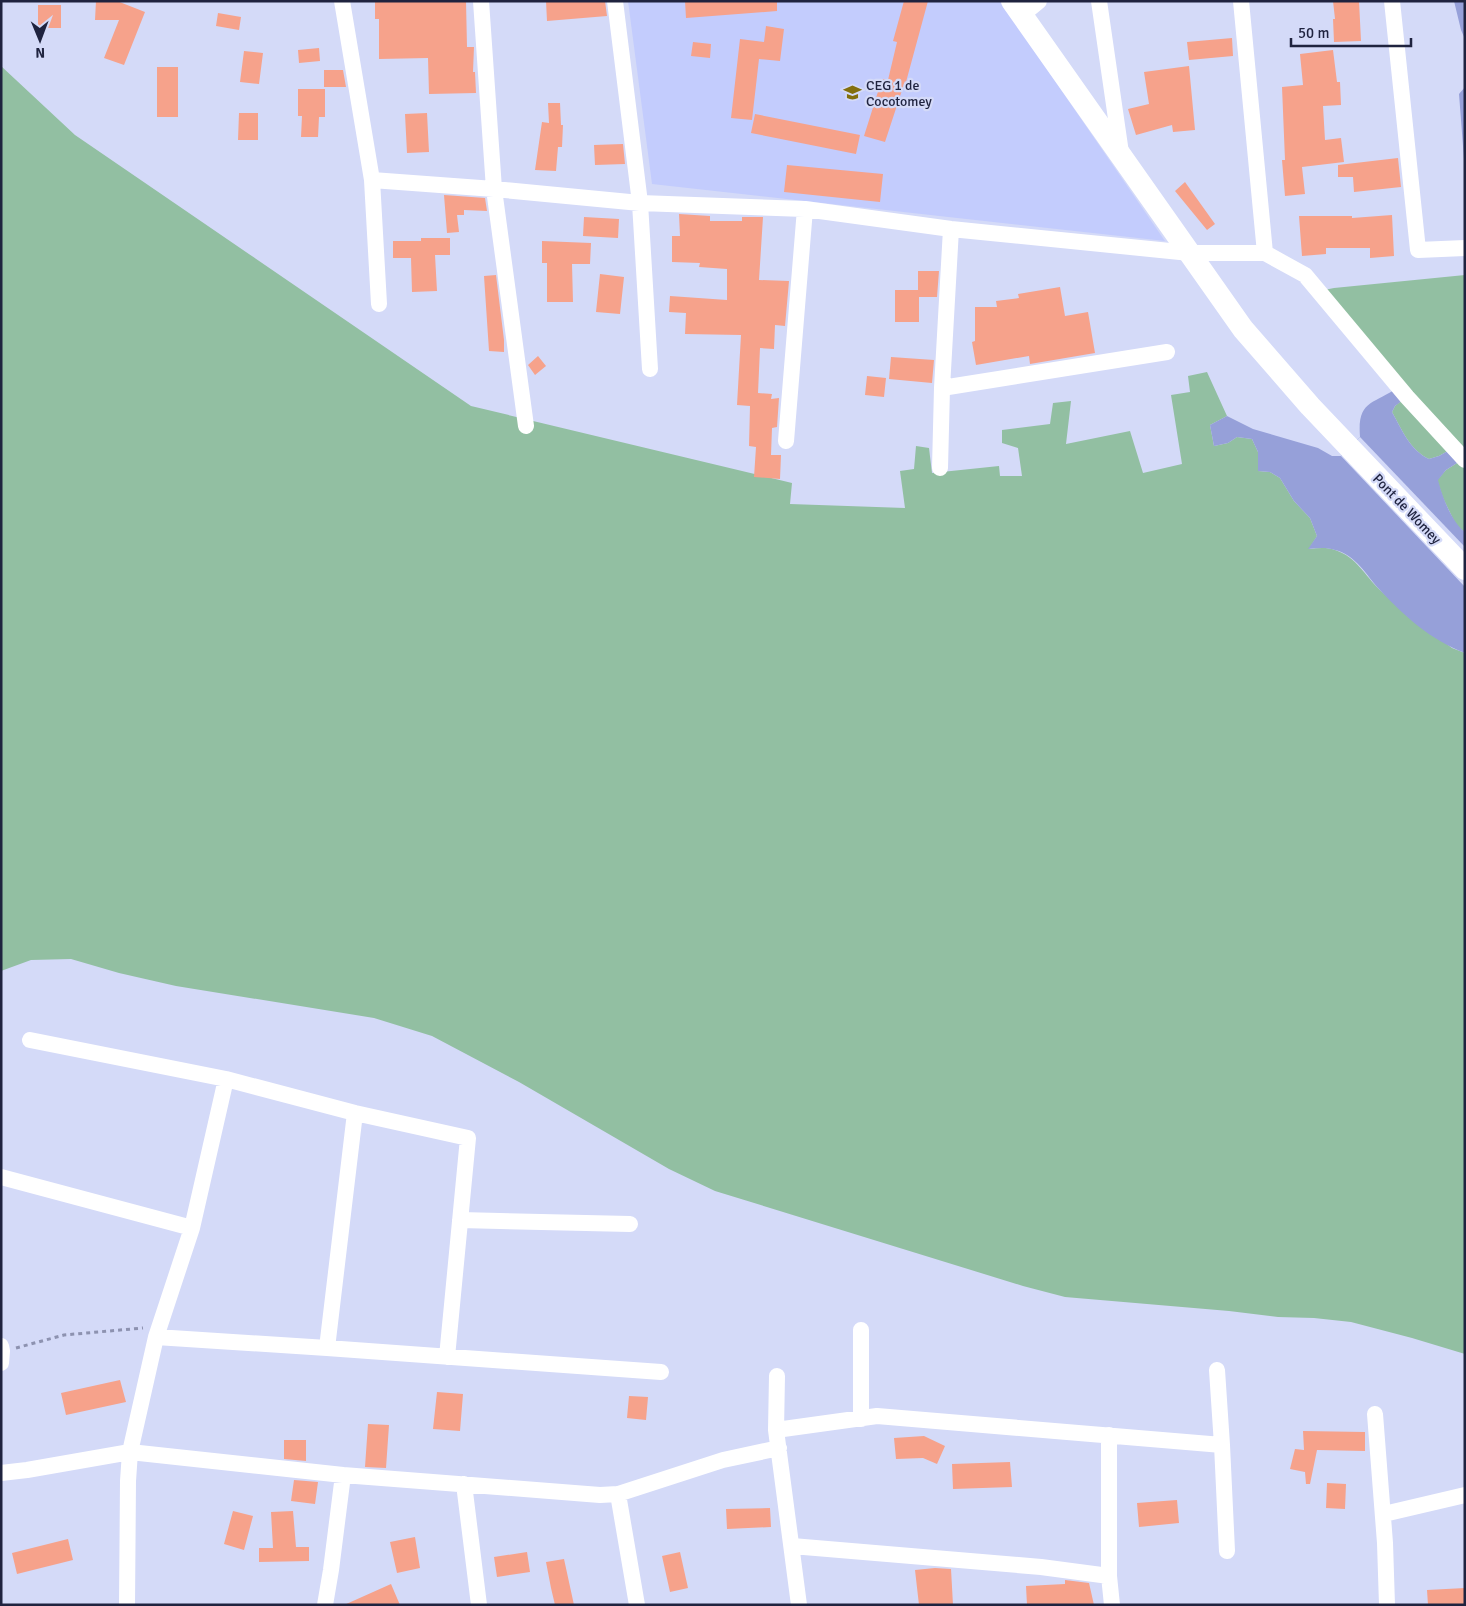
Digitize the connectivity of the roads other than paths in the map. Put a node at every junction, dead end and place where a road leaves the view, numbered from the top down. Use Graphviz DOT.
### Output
graph roads {
  1 [pos="342,1"];
  2 [pos="481,1"];
  3 [pos="615,1"];
  4 [pos="1099,1"];
  5 [pos="1241,1"];
  6 [pos="1392,1"];
  7 [pos="1024,6"];
  8 [pos="1122,156"];
  9 [pos="372,180"];
  10 [pos="494,189"];
  11 [pos="640,203"];
  12 [pos="805,209"];
  13 [pos="952,229"];
  14 [pos="1465,248"];
  15 [pos="1190,253"];
  16 [pos="1265,253"];
  17 [pos="380,304"];
  18 [pos="1167,352"];
  19 [pos="650,369"];
  20 [pos="942,388"];
  21 [pos="526,426"];
  22 [pos="786,440"];
  23 [pos="1460,456"];
  24 [pos="940,468"];
  25 [pos="1465,569"];
  26 [pos="30,1040"];
  27 [pos="226,1079"];
  28 [pos="355,1113"];
  29 [pos="1,1177"];
  30 [pos="460,1220"];
  31 [pos="630,1224"];
  32 [pos="192,1228"];
  33 [pos="861,1330"];
  34 [pos="159,1331"];
  35 [pos="327,1348"];
  36 [pos="447,1357"];
  37 [pos="1217,1370"];
  38 [pos="661,1372"];
  39 [pos="777,1376"];
  40 [pos="1375,1414"];
  41 [pos="861,1419"];
  42 [pos="776,1430"];
  43 [pos="1109,1435"];
  44 [pos="1222,1445"];
  45 [pos="779,1448"];
  46 [pos="130,1452"];
  47 [pos="1,1473"];
  48 [pos="343,1475"];
  49 [pos="464,1484"];
  50 [pos="618,1494"];
  51 [pos="1465,1494"];
  52 [pos="1384,1514"];
  53 [pos="792,1546"];
  54 [pos="1227,1551"];
  55 [pos="1109,1576"];
  56 [pos="127,1605"];
  57 [pos="325,1605"];
  58 [pos="479,1605"];
  59 [pos="637,1605"];
  60 [pos="799,1605"];
  61 [pos="1112,1605"];
  62 [pos="1387,1605"];
  1 -- 9 [label="street"];
  2 -- 10 [label="street"];
  3 -- 11 [label="street"];
  4 -- 8 [label="street"];
  5 -- 16 [label="street"];
  6 -- 14 [label="street"];
  7 -- 8 [label="main road, Pont de Womey"];
  8 -- 15 [label="main road, Pont de Womey"];
  9 -- 10 [label="street"];
  9 -- 17 [label="street"];
  10 -- 11 [label="street"];
  10 -- 21 [label="street"];
  11 -- 12 [label="street"];
  11 -- 19 [label="street"];
  12 -- 13 [label="street"];
  12 -- 22 [label="street"];
  13 -- 15 [label="street"];
  13 -- 20 [label="street"];
  15 -- 16 [label="street"];
  15 -- 25 [label="main road, Pont de Womey"];
  16 -- 23 [label="street"];
  18 -- 20 [label="street"];
  20 -- 24 [label="street"];
  26 -- 27 [label="street"];
  27 -- 28 [label="street"];
  27 -- 32 [label="street"];
  28 -- 30 [label="street"];
  28 -- 35 [label="street"];
  29 -- 32 [label="street"];
  30 -- 31 [label="street"];
  30 -- 36 [label="street"];
  32 -- 34 [label="street"];
  33 -- 41 [label="street"];
  34 -- 35 [label="street"];
  34 -- 46 [label="street"];
  35 -- 36 [label="street"];
  36 -- 38 [label="street"];
  37 -- 44 [label="street"];
  39 -- 42 [label="street"];
  40 -- 52 [label="street"];
  41 -- 42 [label="street"];
  41 -- 43 [label="street"];
  42 -- 45 [label="street"];
  43 -- 44 [label="street"];
  43 -- 55 [label="street"];
  44 -- 54 [label="street"];
  45 -- 50 [label="street"];
  45 -- 53 [label="street"];
  46 -- 47 [label="street"];
  46 -- 48 [label="street"];
  46 -- 56 [label="street"];
  48 -- 49 [label="street"];
  48 -- 57 [label="street"];
  49 -- 50 [label="street"];
  49 -- 58 [label="street"];
  50 -- 59 [label="street"];
  51 -- 52 [label="street"];
  52 -- 62 [label="street"];
  53 -- 55 [label="street"];
  53 -- 60 [label="street"];
  55 -- 61 [label="street"];
}
